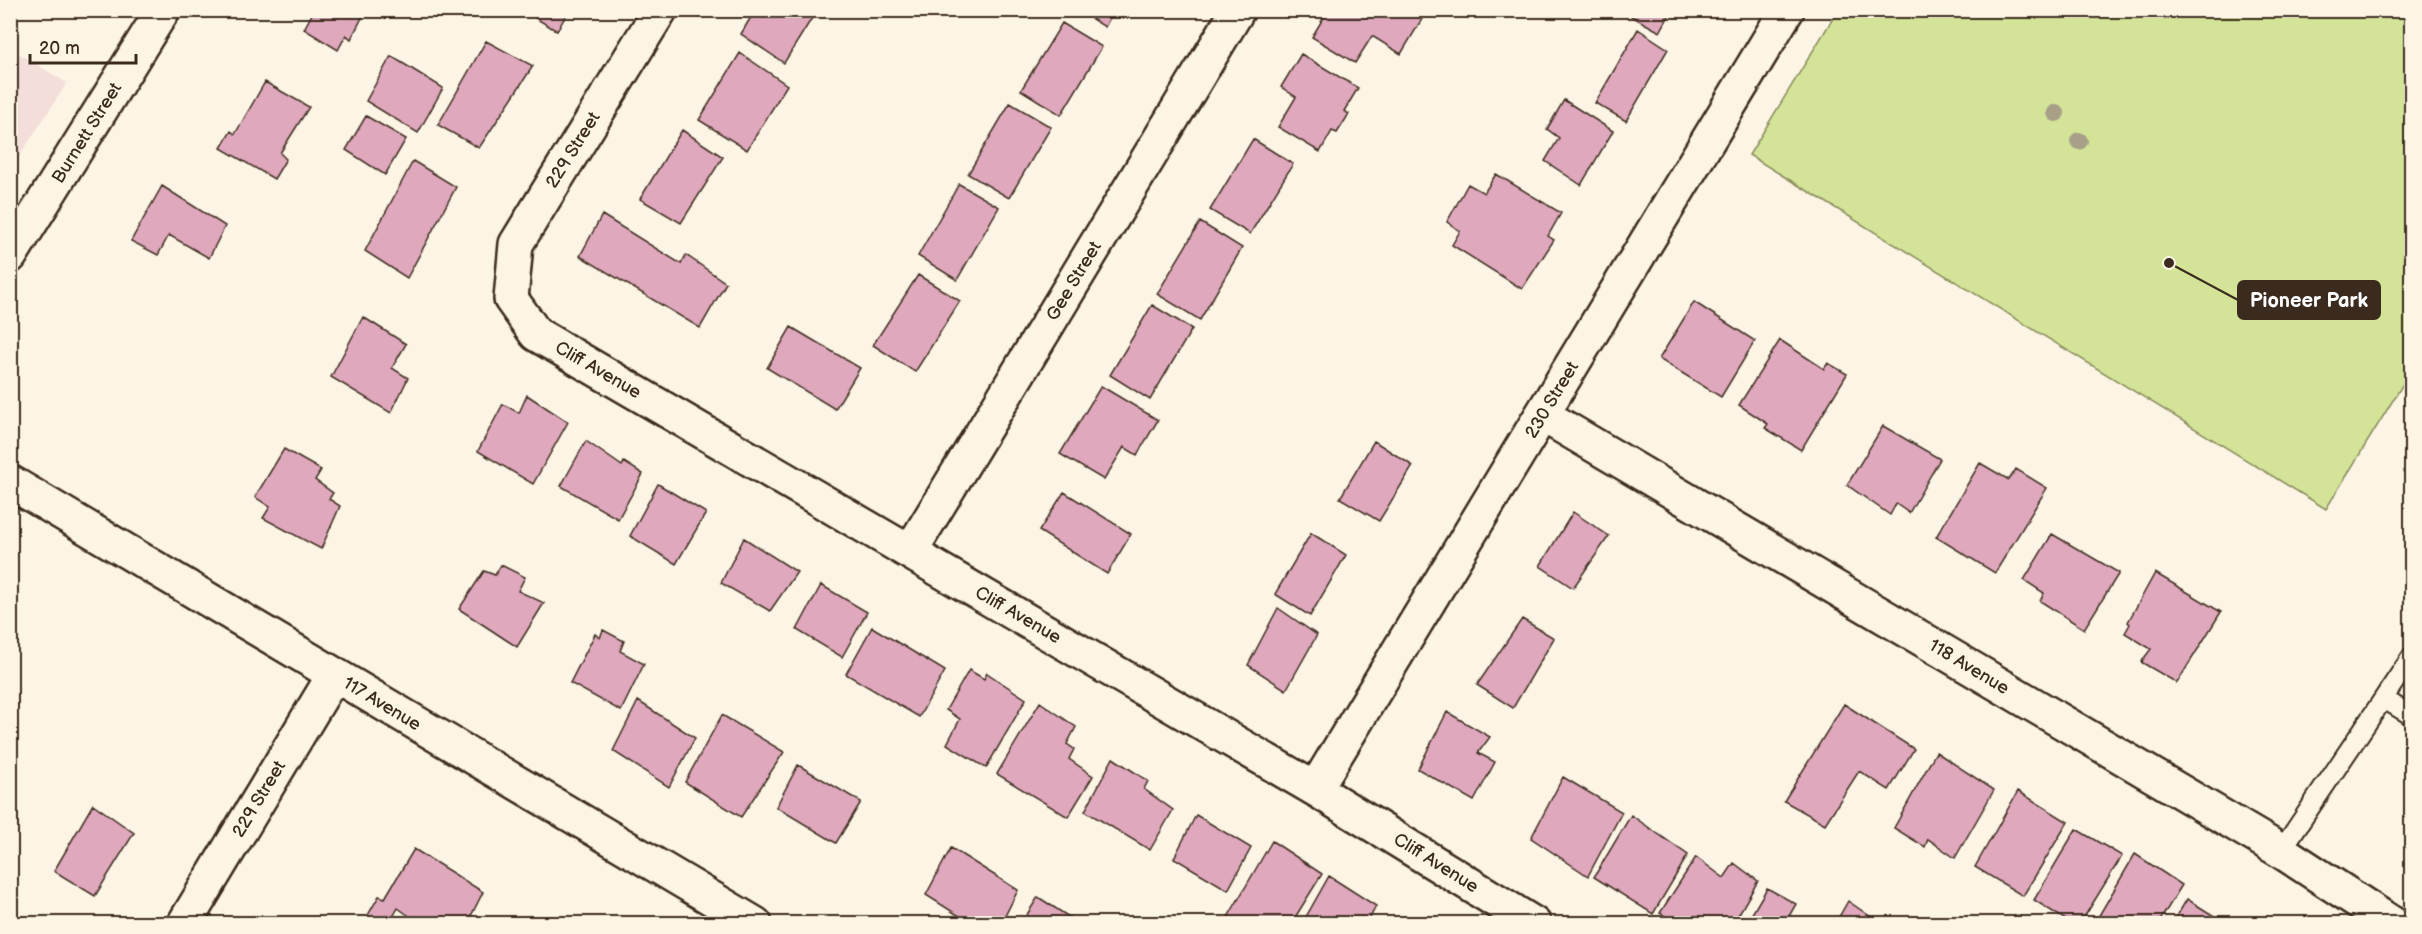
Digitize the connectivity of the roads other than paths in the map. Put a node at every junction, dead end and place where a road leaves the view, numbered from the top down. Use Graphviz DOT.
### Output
graph roads {
  1 [pos="163,10"];
  2 [pos="660,10"];
  3 [pos="1238,10"];
  4 [pos="1787,10"];
  5 [pos="10,256"];
  6 [pos="511,298"];
  7 [pos="1543,415"];
  8 [pos="10,482"];
  9 [pos="910,552"];
  10 [pos="2412,656"];
  11 [pos="334,675"];
  12 [pos="2384,699"];
  13 [pos="2412,716"];
  14 [pos="1315,789"];
  15 [pos="2281,851"];
  16 [pos="184,924"];
  17 [pos="755,924"];
  18 [pos="1534,924"];
  19 [pos="2393,924"];
  1 -- 5 [label="street, Burnett Street"];
  2 -- 6 [label="street, 229 Street"];
  3 -- 9 [label="street, Gee Street"];
  4 -- 7 [label="street, 230 Street"];
  6 -- 9 [label="street, Cliff Avenue"];
  7 -- 14 [label="street, 230 Street"];
  7 -- 15 [label="street, 118 Avenue"];
  8 -- 11 [label="street, 117 Avenue"];
  9 -- 14 [label="street, Cliff Avenue"];
  10 -- 12 [label="lane"];
  11 -- 16 [label="street, 229 Street"];
  11 -- 17 [label="street, 117 Avenue"];
  12 -- 13 [label="lane"];
  12 -- 15 [label="lane"];
  14 -- 18 [label="street, Cliff Avenue"];
  15 -- 19 [label="street, 118 Avenue"];
}
